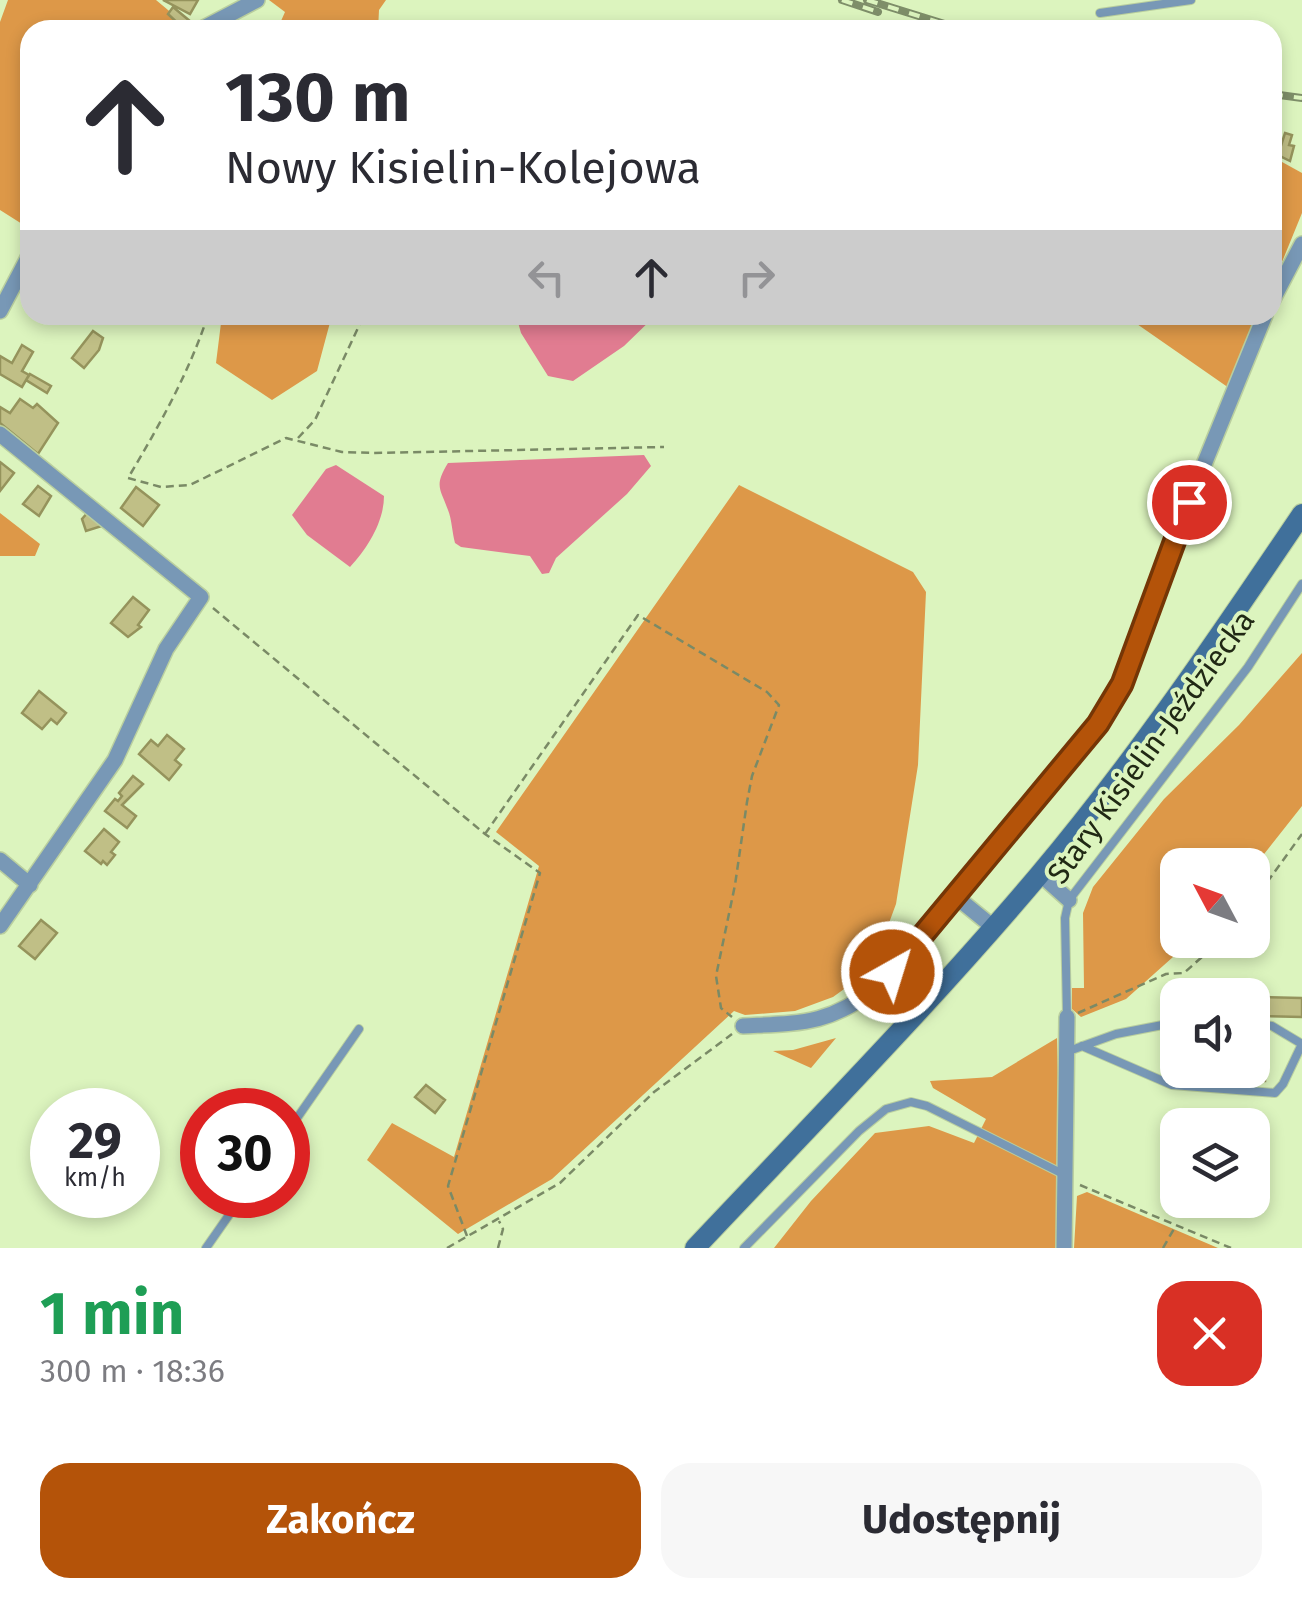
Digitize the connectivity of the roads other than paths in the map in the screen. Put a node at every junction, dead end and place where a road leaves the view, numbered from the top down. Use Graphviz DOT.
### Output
graph roads {
  1 [pos="256,0"];
  2 [pos="1191,0"];
  3 [pos="1100,13"];
  4 [pos="219,20"];
  5 [pos="1302,244"];
  6 [pos="20,273"];
  7 [pos="1282,281"];
  8 [pos="0,311"];
  9 [pos="1261,325"];
  10 [pos="0,434"];
  11 [pos="1302,514"];
  12 [pos="1302,584"];
  13 [pos="0,860"];
  14 [pos="1040,874"];
  15 [pos="30,886"];
  16 [pos="956,896"];
  17 [pos="1069,900"];
  18 [pos="0,926"];
  19 [pos="992,928"];
  20 [pos="1067,1018"];
  21 [pos="1160,1025"];
  22 [pos="743,1026"];
  23 [pos="1270,1026"];
  24 [pos="359,1029"];
  25 [pos="1302,1044"];
  26 [pos="1074,1049"];
  27 [pos="310,1099"];
  28 [pos="1066,1176"];
  29 [pos="227,1218"];
  30 [pos="206,1248"];
  31 [pos="695,1248"];
  32 [pos="744,1248"];
  33 [pos="1064,1248"];
  1 -- 4 [label="street"];
  2 -- 3 [label="lane"];
  5 -- 7 [label="street"];
  6 -- 8 [label="street"];
  9 -- 16 [label="street"];
  10 -- 15 [label="street"];
  11 -- 14 [label="main road"];
  12 -- 17 [label="lane, Stary Kisielin-Jeździecka"];
  13 -- 15 [label="street"];
  14 -- 17 [label="street"];
  14 -- 19 [label="main road"];
  15 -- 18 [label="street"];
  16 -- 19 [label="street"];
  16 -- 22 [label="street"];
  17 -- 20 [label="lane, Stary Kisielin-Jeździecka"];
  19 -- 31 [label="main road"];
  20 -- 26 [label="street, Stary Kisielin-Jeździecka"];
  21 -- 26 [label="lane"];
  23 -- 25 [label="lane"];
  24 -- 27 [label="lane"];
  25 -- 26 [label="lane"];
  26 -- 28 [label="street, Stary Kisielin-Jeździecka"];
  28 -- 32 [label="lane"];
  28 -- 33 [label="street, Stary Kisielin-Jeździecka"];
  29 -- 30 [label="lane"];
}
